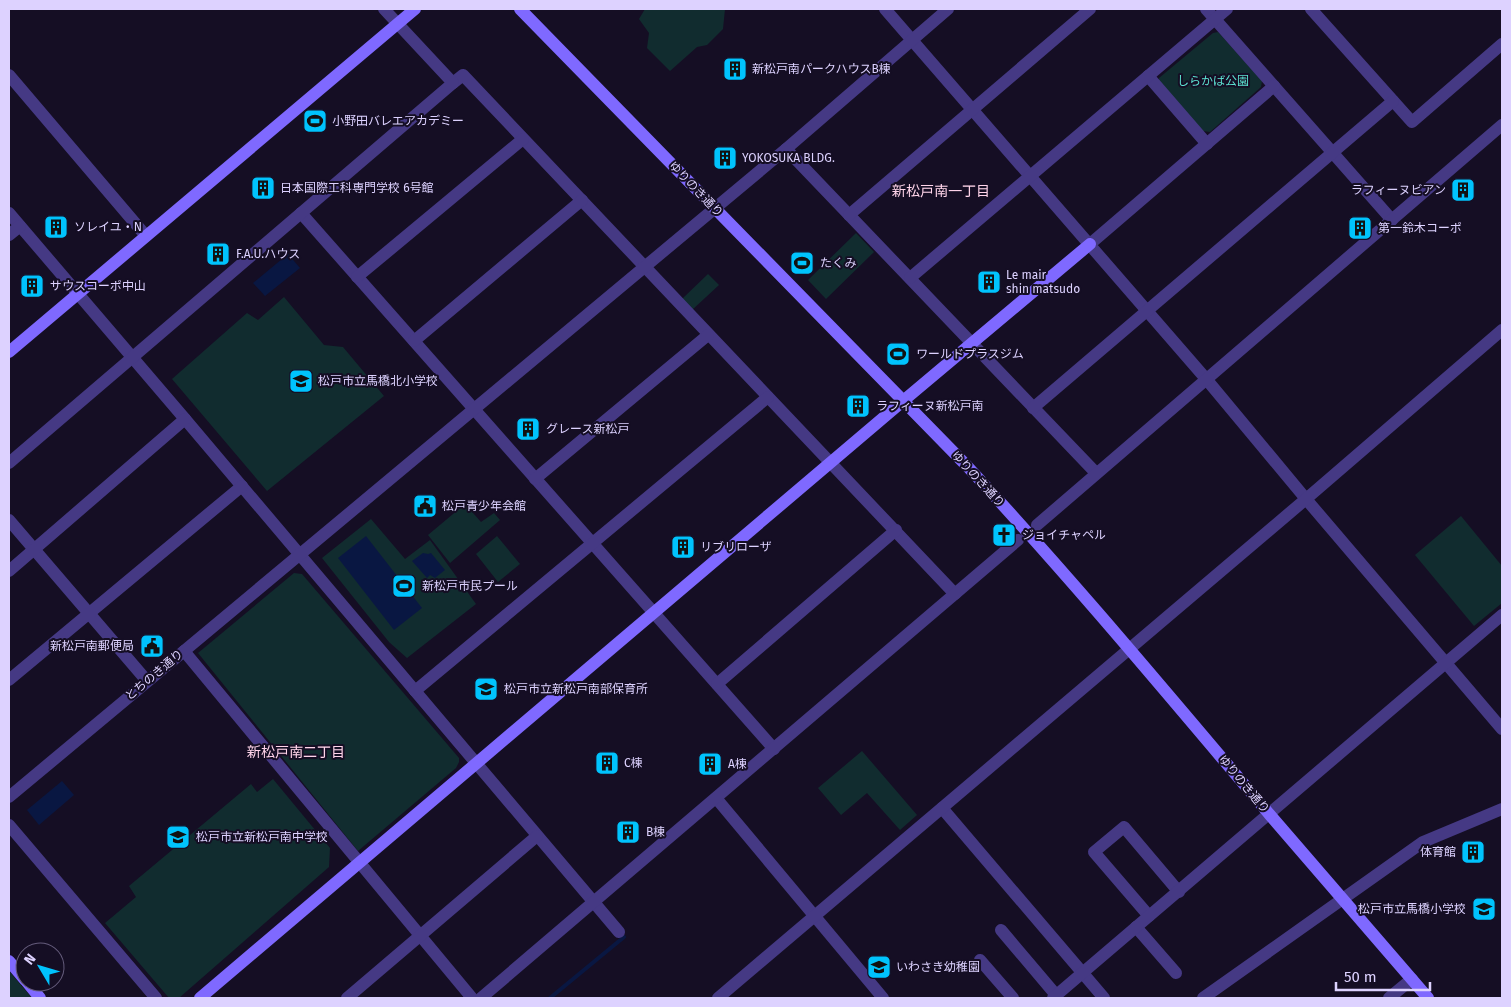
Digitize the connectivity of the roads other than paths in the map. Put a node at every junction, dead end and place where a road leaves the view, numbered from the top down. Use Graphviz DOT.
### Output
graph roads {
  1 [pos="384,9"];
  2 [pos="415,9"];
  3 [pos="520,9"];
  4 [pos="885,9"];
  5 [pos="948,9"];
  6 [pos="1090,9"];
  7 [pos="1206,9"];
  8 [pos="1228,9"];
  9 [pos="1311,9"];
  10 [pos="1215,19"];
  11 [pos="397,24"];
  12 [pos="911,40"];
  13 [pos="1502,44"];
  14 [pos="9,75"];
  15 [pos="1148,76"];
  16 [pos="453,83"];
  17 [pos="1274,86"];
  18 [pos="1393,101"];
  19 [pos="972,110"];
  20 [pos="1502,125"];
  21 [pos="523,139"];
  22 [pos="1207,144"];
  23 [pos="786,148"];
  24 [pos="1332,152"];
  25 [pos="1029,176"];
  26 [pos="582,200"];
  27 [pos="714,208"];
  28 [pos="9,213"];
  29 [pos="301,213"];
  30 [pos="849,215"];
  31 [pos="1392,220"];
  32 [pos="20,226"];
  33 [pos="9,235"];
  34 [pos="146,236"];
  35 [pos="1090,244"];
  36 [pos="644,266"];
  37 [pos="357,276"];
  38 [pos="910,278"];
  39 [pos="78,294"];
  40 [pos="1147,310"];
  41 [pos="708,335"];
  42 [pos="1500,335"];
  43 [pos="414,341"];
  44 [pos="971,343"];
  45 [pos="9,352"];
  46 [pos="132,357"];
  47 [pos="1207,380"];
  48 [pos="768,397"];
  49 [pos="903,401"];
  50 [pos="1033,408"];
  51 [pos="474,409"];
  52 [pos="185,419"];
  53 [pos="831,462"];
  54 [pos="9,463"];
  55 [pos="1096,473"];
  56 [pos="535,479"];
  57 [pos="242,486"];
  58 [pos="1306,499"];
  59 [pos="9,520"];
  60 [pos="1037,525"];
  61 [pos="896,530"];
  62 [pos="1018,540"];
  63 [pos="593,543"];
  64 [pos="34,550"];
  65 [pos="300,554"];
  66 [pos="9,571"];
  67 [pos="955,594"];
  68 [pos="89,613"];
  69 [pos="654,613"];
  70 [pos="1502,615"];
  71 [pos="1130,648"];
  72 [pos="184,651"];
  73 [pos="1446,663"];
  74 [pos="9,680"];
  75 [pos="147,681"];
  76 [pos="717,684"];
  77 [pos="415,691"];
  78 [pos="1502,729"];
  79 [pos="774,749"];
  80 [pos="476,763"];
  81 [pos="9,797"];
  82 [pos="716,798"];
  83 [pos="942,808"];
  84 [pos="1502,809"];
  85 [pos="1270,814"];
  86 [pos="9,825"];
  87 [pos="537,836"];
  88 [pos="360,863"];
  89 [pos="1179,892"];
  90 [pos="1342,899"];
  91 [pos="594,902"];
  92 [pos="815,916"];
  93 [pos="1149,916"];
  94 [pos="1136,927"];
  95 [pos="1001,930"];
  96 [pos="619,932"];
  97 [pos="422,936"];
  98 [pos="980,960"];
  99 [pos="1083,973"];
  100 [pos="1176,973"];
  101 [pos="1412,980"];
  102 [pos="1054,997"];
  103 [pos="156,998"];
  104 [pos="200,998"];
  105 [pos="348,998"];
  106 [pos="472,998"];
  107 [pos="481,998"];
  108 [pos="718,998"];
  109 [pos="883,998"];
  110 [pos="1013,998"];
  111 [pos="1104,998"];
  112 [pos="1204,998"];
  113 [pos="1390,998"];
  114 [pos="1428,998"];
  1 -- 11 [label="street"];
  2 -- 11 [label="street"];
  3 -- 27 [label="street, ゆりのき通り"];
  4 -- 12 [label="street"];
  5 -- 12 [label="street, とちのき通り"];
  6 -- 19 [label="street"];
  7 -- 10 [label="street"];
  8 -- 10 [label="street"];
  9 -- 18 [label="street"];
  10 -- 15 [label="street"];
  10 -- 17 [label="street"];
  11 -- 16 [label="street"];
  11 -- 34 [label="street"];
  12 -- 19 [label="street"];
  12 -- 23 [label="street, とちのき通り"];
  13 -- 18 [label="street"];
  14 -- 34 [label="street"];
  15 -- 22 [label="street"];
  15 -- 25 [label="street"];
  16 -- 21 [label="street"];
  16 -- 29 [label="street"];
  17 -- 22 [label="street"];
  17 -- 24 [label="street"];
  18 -- 24 [label="street"];
  19 -- 25 [label="street"];
  19 -- 30 [label="street"];
  20 -- 31 [label="street"];
  21 -- 26 [label="street"];
  21 -- 37 [label="street"];
  22 -- 35 [label="street"];
  23 -- 27 [label="street, とちのき通り"];
  23 -- 30 [label="street"];
  24 -- 31 [label="street"];
  24 -- 40 [label="street"];
  25 -- 35 [label="street"];
  25 -- 38 [label="street"];
  26 -- 36 [label="street"];
  26 -- 43 [label="street"];
  27 -- 36 [label="street, とちのき通り"];
  27 -- 49 [label="street, ゆりのき通り"];
  28 -- 32 [label="street"];
  29 -- 37 [label="street"];
  29 -- 46 [label="street"];
  30 -- 38 [label="street"];
  31 -- 47 [label="street"];
  32 -- 33 [label="street"];
  32 -- 39 [label="street"];
  34 -- 39 [label="street"];
  35 -- 40 [label="street"];
  35 -- 44 [label="street"];
  36 -- 41 [label="street"];
  36 -- 51 [label="street, とちのき通り"];
  37 -- 43 [label="street"];
  38 -- 44 [label="street"];
  39 -- 45 [label="street"];
  39 -- 46 [label="street"];
  40 -- 47 [label="street"];
  40 -- 50 [label="street"];
  41 -- 48 [label="street"];
  41 -- 56 [label="street"];
  42 -- 58 [label="street"];
  43 -- 51 [label="street"];
  44 -- 49 [label="street"];
  44 -- 50 [label="street"];
  46 -- 52 [label="street"];
  46 -- 54 [label="street"];
  47 -- 55 [label="street"];
  47 -- 58 [label="street"];
  48 -- 53 [label="street"];
  48 -- 63 [label="street"];
  49 -- 53 [label="street"];
  49 -- 71 [label="street, ゆりのき通り"];
  50 -- 55 [label="street"];
  51 -- 56 [label="street"];
  51 -- 65 [label="street, とちのき通り"];
  52 -- 57 [label="street"];
  52 -- 64 [label="street"];
  53 -- 61 [label="street"];
  53 -- 69 [label="street"];
  55 -- 60 [label="street"];
  56 -- 63 [label="street"];
  57 -- 65 [label="street"];
  57 -- 68 [label="street"];
  58 -- 71 [label="street"];
  58 -- 73 [label="street"];
  59 -- 64 [label="street"];
  61 -- 67 [label="street"];
  61 -- 76 [label="street"];
  62 -- 67 [label="street"];
  63 -- 69 [label="street"];
  63 -- 77 [label="street"];
  64 -- 66 [label="street"];
  64 -- 68 [label="street"];
  65 -- 72 [label="street, とちのき通り"];
  65 -- 77 [label="street"];
  67 -- 79 [label="street"];
  68 -- 74 [label="street"];
  68 -- 75 [label="street"];
  69 -- 76 [label="street"];
  69 -- 80 [label="street"];
  70 -- 73 [label="street"];
  71 -- 83 [label="street"];
  71 -- 85 [label="street, ゆりのき通り"];
  72 -- 75 [label="street, とちのき通り"];
  72 -- 88 [label="street"];
  73 -- 78 [label="street"];
  73 -- 85 [label="street"];
  75 -- 81 [label="street, とちのき通り"];
  76 -- 79 [label="street"];
  77 -- 80 [label="street"];
  79 -- 82 [label="street"];
  80 -- 87 [label="street"];
  80 -- 88 [label="street"];
  82 -- 91 [label="street"];
  82 -- 92 [label="street"];
  83 -- 92 [label="street"];
  83 -- 99 [label="street"];
  84 -- 90 [label="street"];
  85 -- 89 [label="street"];
  85 -- 90 [label="street, ゆりのき通り"];
  86 -- 103 [label="street"];
  87 -- 91 [label="street"];
  87 -- 97 [label="street"];
  88 -- 97 [label="street"];
  88 -- 104 [label="street"];
  89 -- 93 [label="street"];
  89 -- 93 [label="street"];
  90 -- 101 [label="street, ゆりのき通り"];
  90 -- 112 [label="street"];
  91 -- 96 [label="street"];
  91 -- 107 [label="street"];
  92 -- 108 [label="street"];
  92 -- 109 [label="street"];
  93 -- 94 [label="street"];
  94 -- 99 [label="street"];
  94 -- 100 [label="street"];
  95 -- 102 [label="street"];
  97 -- 105 [label="street"];
  97 -- 106 [label="street"];
  98 -- 110 [label="street"];
  99 -- 102 [label="street"];
  99 -- 111 [label="street"];
  101 -- 113 [label="street"];
  101 -- 114 [label="street, ゆりのき通り"];
}
